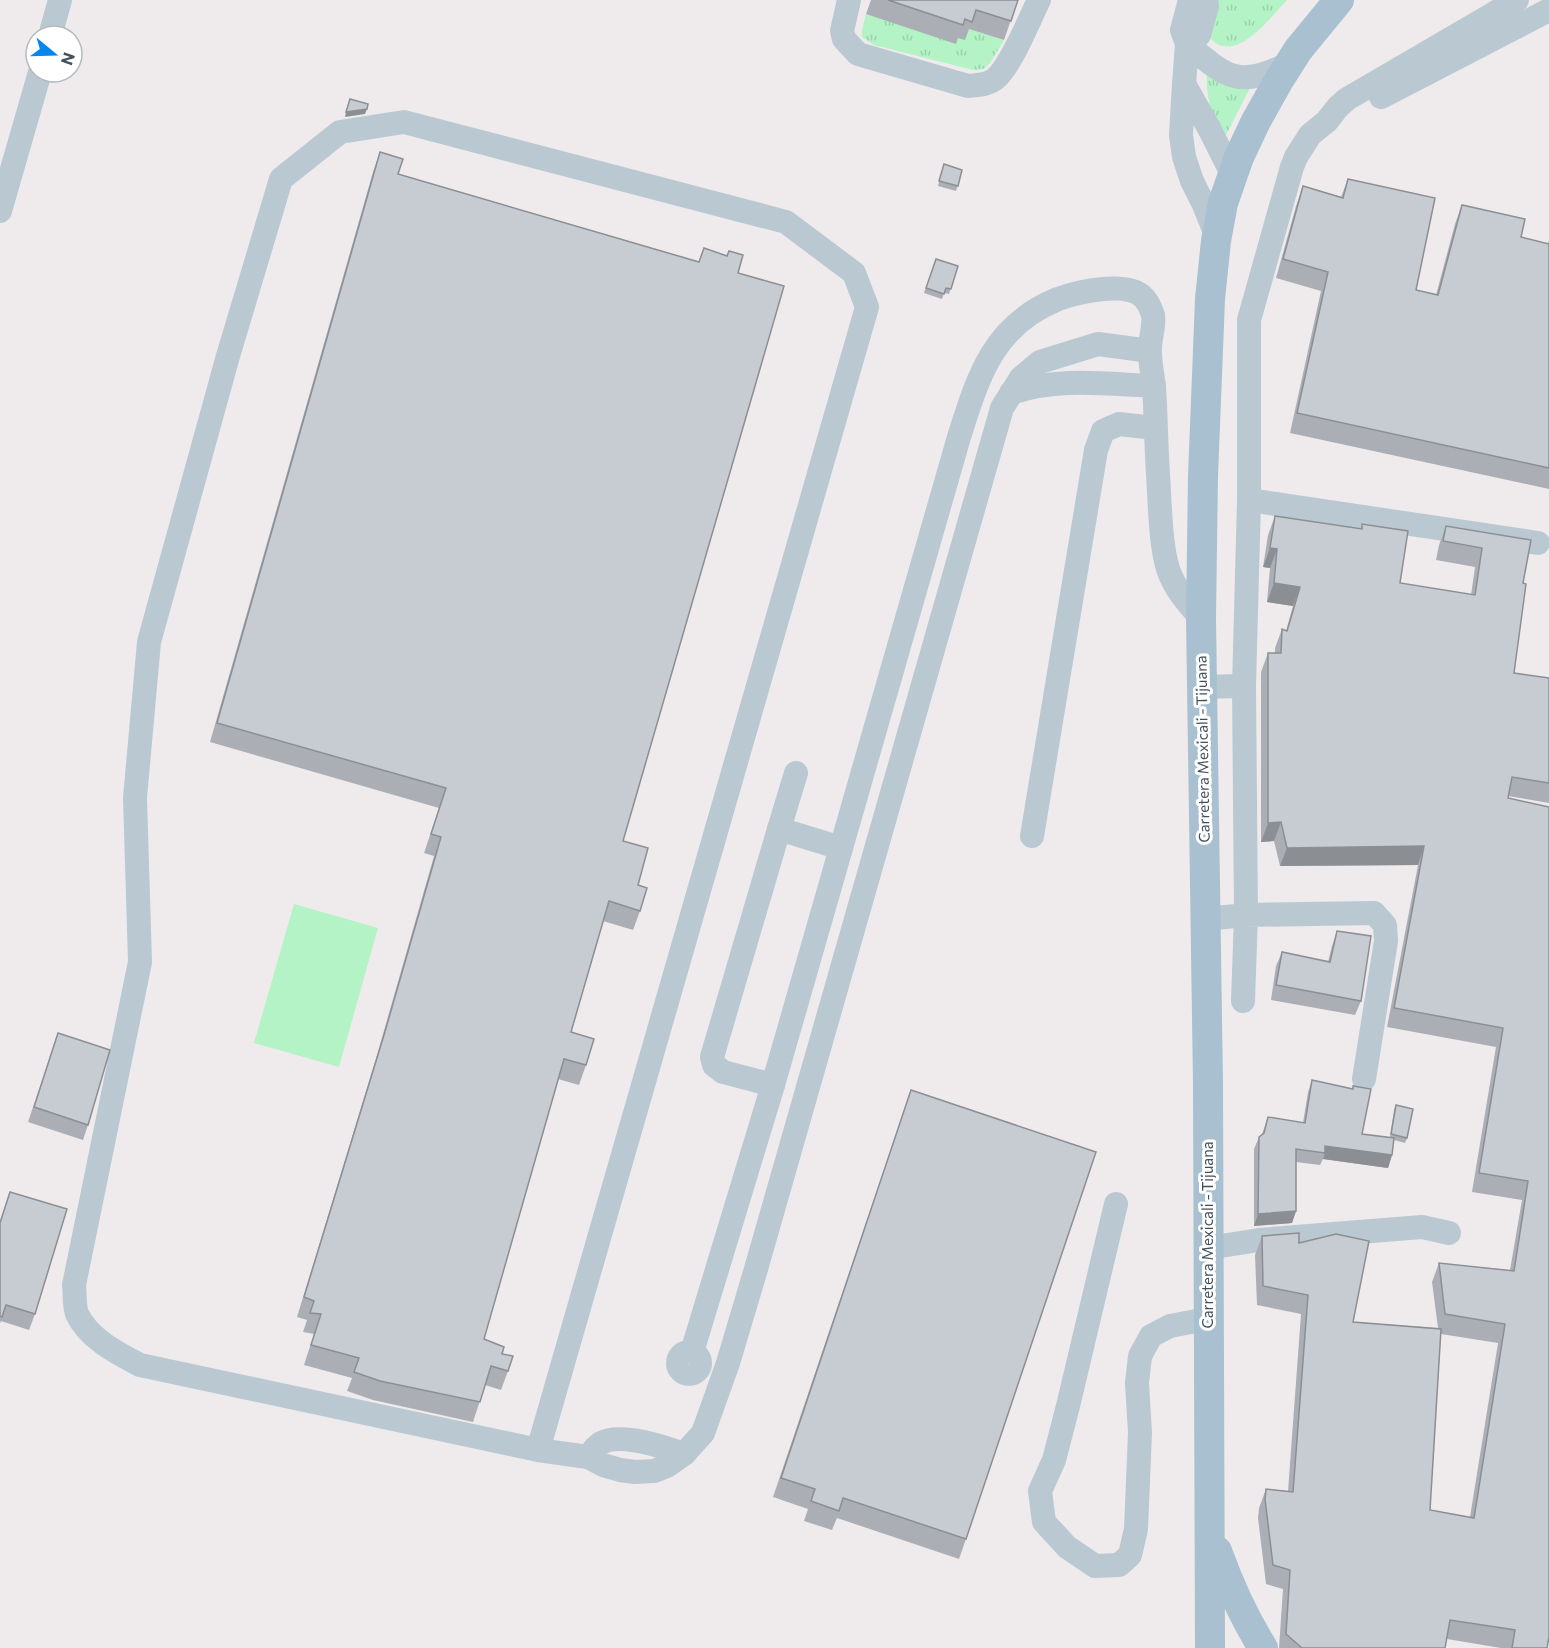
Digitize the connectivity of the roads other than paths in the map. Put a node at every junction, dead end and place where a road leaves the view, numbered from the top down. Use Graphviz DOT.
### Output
graph roads {
  1 [pos="60,0"];
  2 [pos="849,0"];
  3 [pos="1039,0"];
  4 [pos="1190,0"];
  5 [pos="1206,0"];
  6 [pos="1339,0"];
  7 [pos="1517,0"];
  8 [pos="1549,9"];
  9 [pos="53,24"];
  10 [pos="1187,44"];
  11 [pos="1290,63"];
  12 [pos="37,84"];
  13 [pos="1184,84"];
  14 [pos="1327,121"];
  15 [pos="1233,176"];
  16 [pos="0,211"];
  17 [pos="1217,237"];
  18 [pos="1150,351"];
  19 [pos="1154,386"];
  20 [pos="1011,393"];
  21 [pos="1155,428"];
  22 [pos="1249,500"];
  23 [pos="1538,543"];
  24 [pos="1201,618"];
  25 [pos="1244,686"];
  26 [pos="1202,687"];
  27 [pos="796,773"];
  28 [pos="779,830"];
  29 [pos="1032,836"];
  30 [pos="841,848"];
  31 [pos="1246,915"];
  32 [pos="1205,919"];
  33 [pos="1243,1001"];
  34 [pos="1364,1079"];
  35 [pos="773,1085"];
  36 [pos="1116,1204"];
  37 [pos="1449,1233"];
  38 [pos="1208,1248"];
  39 [pos="1208,1319"];
  40 [pos="692,1352"];
  41 [pos="538,1450"];
  42 [pos="1209,1531"];
  43 [pos="1210,1648"];
  44 [pos="1263,1648"];
  1 -- 9 [label="lane"];
  2 -- 3 [label="lane"];
  4 -- 10 [label="lane"];
  5 -- 10 [label="lane"];
  6 -- 11 [label="main road, Carretera Mexicali - Tijuana"];
  7 -- 14 [label="lane"];
  8 -- 14 [label="lane"];
  10 -- 11 [label="lane"];
  10 -- 13 [label="lane"];
  11 -- 15 [label="main road, Carretera Mexicali - Tijuana"];
  12 -- 16 [label="lane"];
  13 -- 15 [label="lane"];
  13 -- 17 [label="lane"];
  14 -- 22 [label="lane"];
  15 -- 17 [label="main road, Carretera Mexicali - Tijuana"];
  17 -- 24 [label="main road, Carretera Mexicali - Tijuana"];
  18 -- 19 [label="lane"];
  18 -- 20 [label="lane"];
  18 -- 30 [label="lane"];
  19 -- 20 [label="lane"];
  19 -- 21 [label="lane"];
  20 -- 41 [label="lane"];
  21 -- 24 [label="lane"];
  21 -- 29 [label="lane"];
  22 -- 23 [label="lane"];
  22 -- 25 [label="lane"];
  24 -- 26 [label="main road, Carretera Mexicali - Tijuana"];
  25 -- 26 [label="lane"];
  25 -- 31 [label="lane"];
  26 -- 32 [label="main road, Carretera Mexicali - Tijuana"];
  27 -- 28 [label="lane"];
  28 -- 30 [label="lane"];
  28 -- 35 [label="lane"];
  30 -- 35 [label="lane"];
  31 -- 32 [label="lane"];
  31 -- 33 [label="lane"];
  31 -- 34 [label="lane"];
  32 -- 38 [label="main road, Carretera Mexicali - Tijuana"];
  35 -- 40 [label="lane"];
  36 -- 39 [label="lane"];
  37 -- 38 [label="lane"];
  38 -- 39 [label="main road, Carretera Mexicali - Tijuana"];
  39 -- 42 [label="main road, Carretera Mexicali - Tijuana"];
  41 -- 41 [label="lane"];
  42 -- 43 [label="main road, Carretera Mexicali - Tijuana"];
  42 -- 44 [label="main road, Carretera Mexicali - Tijuana"];
}
